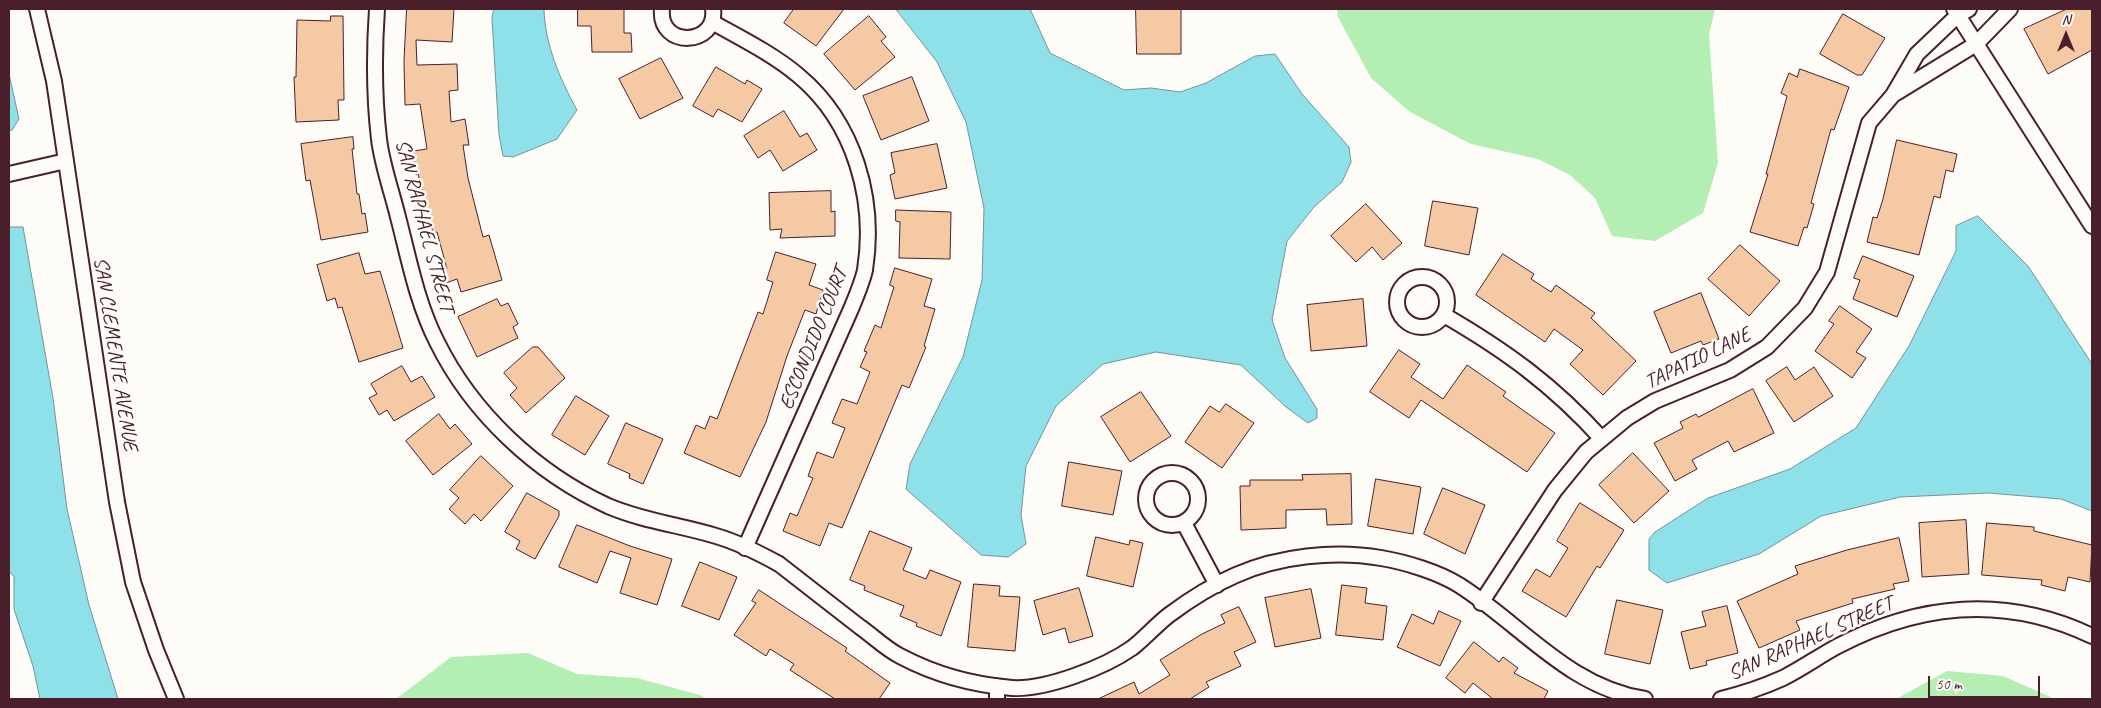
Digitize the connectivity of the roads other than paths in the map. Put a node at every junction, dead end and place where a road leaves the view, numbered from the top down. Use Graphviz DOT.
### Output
graph roads {
  1 [pos="37,9"];
  2 [pos="377,9"];
  3 [pos="662,9"];
  4 [pos="2010,9"];
  5 [pos="1960,11"];
  6 [pos="712,15"];
  7 [pos="1976,44"];
  8 [pos="1893,95"];
  9 [pos="66,161"];
  10 [pos="9,174"];
  11 [pos="2092,226"];
  12 [pos="1444,315"];
  13 [pos="1602,439"];
  14 [pos="1184,523"];
  15 [pos="745,548"];
  16 [pos="1217,585"];
  17 [pos="1481,603"];
  18 [pos="2092,636"];
  19 [pos="997,692"];
  20 [pos="176,699"];
  21 [pos="1645,699"];
  22 [pos="1721,699"];
  1 -- 9 [label="street, SAN CLEMENTE AVENUE"];
  2 -- 15 [label="street, SAN RAPHAEL STREET"];
  3 -- 6 [label="street"];
  4 -- 7 [label="street"];
  5 -- 7 [label="street"];
  5 -- 8 [label="street"];
  6 -- 15 [label="street, ESCONDIDO COURT"];
  7 -- 8 [label="street"];
  7 -- 11 [label="street"];
  8 -- 13 [label="street, TAPATIO LANE"];
  9 -- 10 [label="street"];
  9 -- 20 [label="street, SAN CLEMENTE AVENUE"];
  12 -- 13 [label="street"];
  13 -- 17 [label="street, TAPATIO LANE"];
  14 -- 16 [label="street"];
  15 -- 19 [label="street, SAN RAPHAEL STREET"];
  16 -- 17 [label="street, SAN RAPHAEL STREET"];
  16 -- 19 [label="street, SAN RAPHAEL STREET"];
  17 -- 21 [label="street, SAN RAPHAEL STREET"];
  18 -- 22 [label="street, SAN RAPHAEL STREET"];
}
